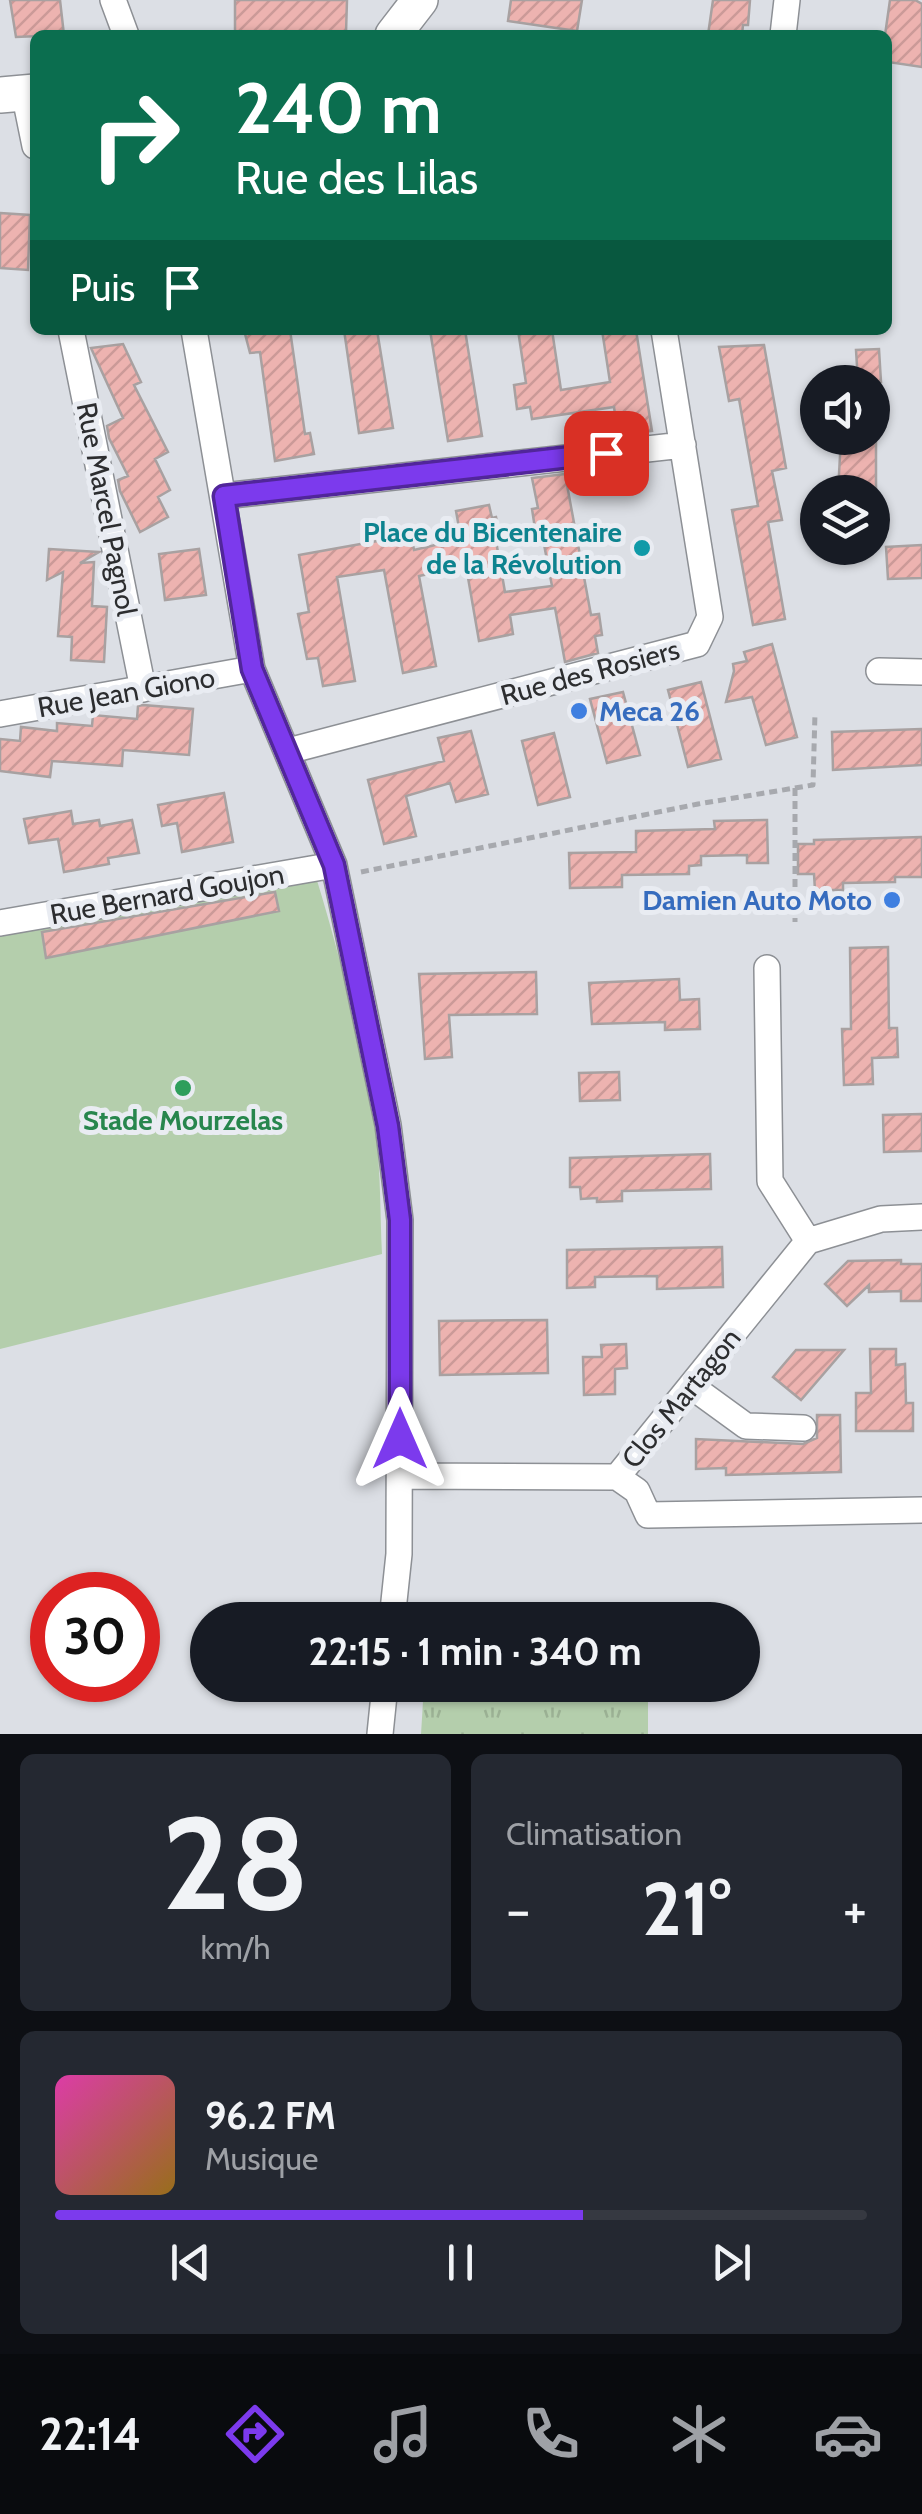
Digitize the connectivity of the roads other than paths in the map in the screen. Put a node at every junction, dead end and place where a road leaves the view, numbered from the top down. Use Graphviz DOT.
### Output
graph roads {
  1 [pos="113,0"];
  2 [pos="420,0"];
  3 [pos="787,0"];
  4 [pos="124,30"];
  5 [pos="396,30"];
  6 [pos="784,30"];
  7 [pos="20,93"];
  8 [pos="30,128"];
  9 [pos="73,335"];
  10 [pos="195,335"];
  11 [pos="665,335"];
  12 [pos="682,445"];
  13 [pos="224,496"];
  14 [pos="252,669"];
  15 [pos="879,670"];
  16 [pos="922,672"];
  17 [pos="142,689"];
  18 [pos="0,714"];
  19 [pos="288,751"];
  20 [pos="335,871"];
  21 [pos="0,923"];
  22 [pos="767,968"];
  23 [pos="922,1216"];
  24 [pos="808,1241"];
  25 [pos="691,1386"];
  26 [pos="802,1428"];
  27 [pos="400,1476"];
  28 [pos="617,1477"];
  29 [pos="922,1510"];
  30 [pos="394,1602"];
  31 [pos="383,1702"];
  32 [pos="380,1734"];
  1 -- 4 [label="street"];
  2 -- 5 [label="street"];
  3 -- 6 [label="street"];
  7 -- 8 [label="street"];
  9 -- 17 [label="street, Rue Marcel Pagnol"];
  10 -- 13 [label="street"];
  11 -- 12 [label="street, Rue des Rosiers"];
  12 -- 13 [label="street"];
  12 -- 19 [label="street, Rue des Rosiers"];
  13 -- 14 [label="street"];
  14 -- 17 [label="street, Rue Jean Giono"];
  14 -- 19 [label="street"];
  15 -- 16 [label="street"];
  17 -- 18 [label="street, Rue Jean Giono"];
  19 -- 20 [label="street"];
  20 -- 21 [label="street, Rue Bernard Goujon"];
  20 -- 27 [label="street"];
  22 -- 24 [label="street"];
  23 -- 24 [label="street"];
  24 -- 25 [label="street, Clos Martagon"];
  25 -- 26 [label="street"];
  25 -- 28 [label="street, Clos Martagon"];
  27 -- 28 [label="street, Clos Martagon"];
  27 -- 30 [label="street"];
  28 -- 29 [label="street"];
  31 -- 32 [label="street"];
}
